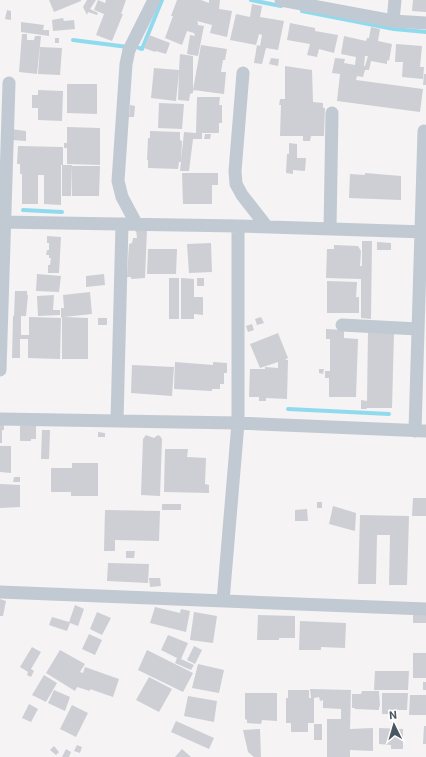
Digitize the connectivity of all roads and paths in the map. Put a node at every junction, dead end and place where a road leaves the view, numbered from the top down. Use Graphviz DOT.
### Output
graph roads {
  1 [pos="154,0"];
  2 [pos="280,0"];
  3 [pos="396,0"];
  4 [pos="393,21"];
  5 [pos="426,23"];
  6 [pos="243,73"];
  7 [pos="9,83"];
  8 [pos="332,113"];
  9 [pos="424,131"];
  10 [pos="3,222"];
  11 [pos="122,224"];
  12 [pos="136,225"];
  13 [pos="238,226"];
  14 [pos="267,227"];
  15 [pos="330,229"];
  16 [pos="423,232"];
  17 [pos="342,325"];
  18 [pos="418,329"];
  19 [pos="0,370"];
  20 [pos="0,419"];
  21 [pos="117,421"];
  22 [pos="238,423"];
  23 [pos="420,431"];
  24 [pos="0,592"];
  25 [pos="223,601"];
  26 [pos="426,609"];
  1 -- 12 [label="street"];
  2 -- 4 [label="street"];
  3 -- 4 [label="street"];
  4 -- 5 [label="street"];
  6 -- 14 [label="street"];
  7 -- 10 [label="street"];
  8 -- 15 [label="street"];
  9 -- 16 [label="street"];
  10 -- 11 [label="street"];
  10 -- 19 [label="street"];
  11 -- 12 [label="street"];
  11 -- 21 [label="street"];
  12 -- 13 [label="street"];
  13 -- 14 [label="street"];
  13 -- 22 [label="street"];
  14 -- 15 [label="street"];
  15 -- 16 [label="street"];
  16 -- 18 [label="street"];
  17 -- 18 [label="street"];
  18 -- 23 [label="street"];
  20 -- 21 [label="street"];
  21 -- 22 [label="street"];
  22 -- 23 [label="street"];
  22 -- 25 [label="street"];
  24 -- 25 [label="street"];
  25 -- 26 [label="street"];
}
